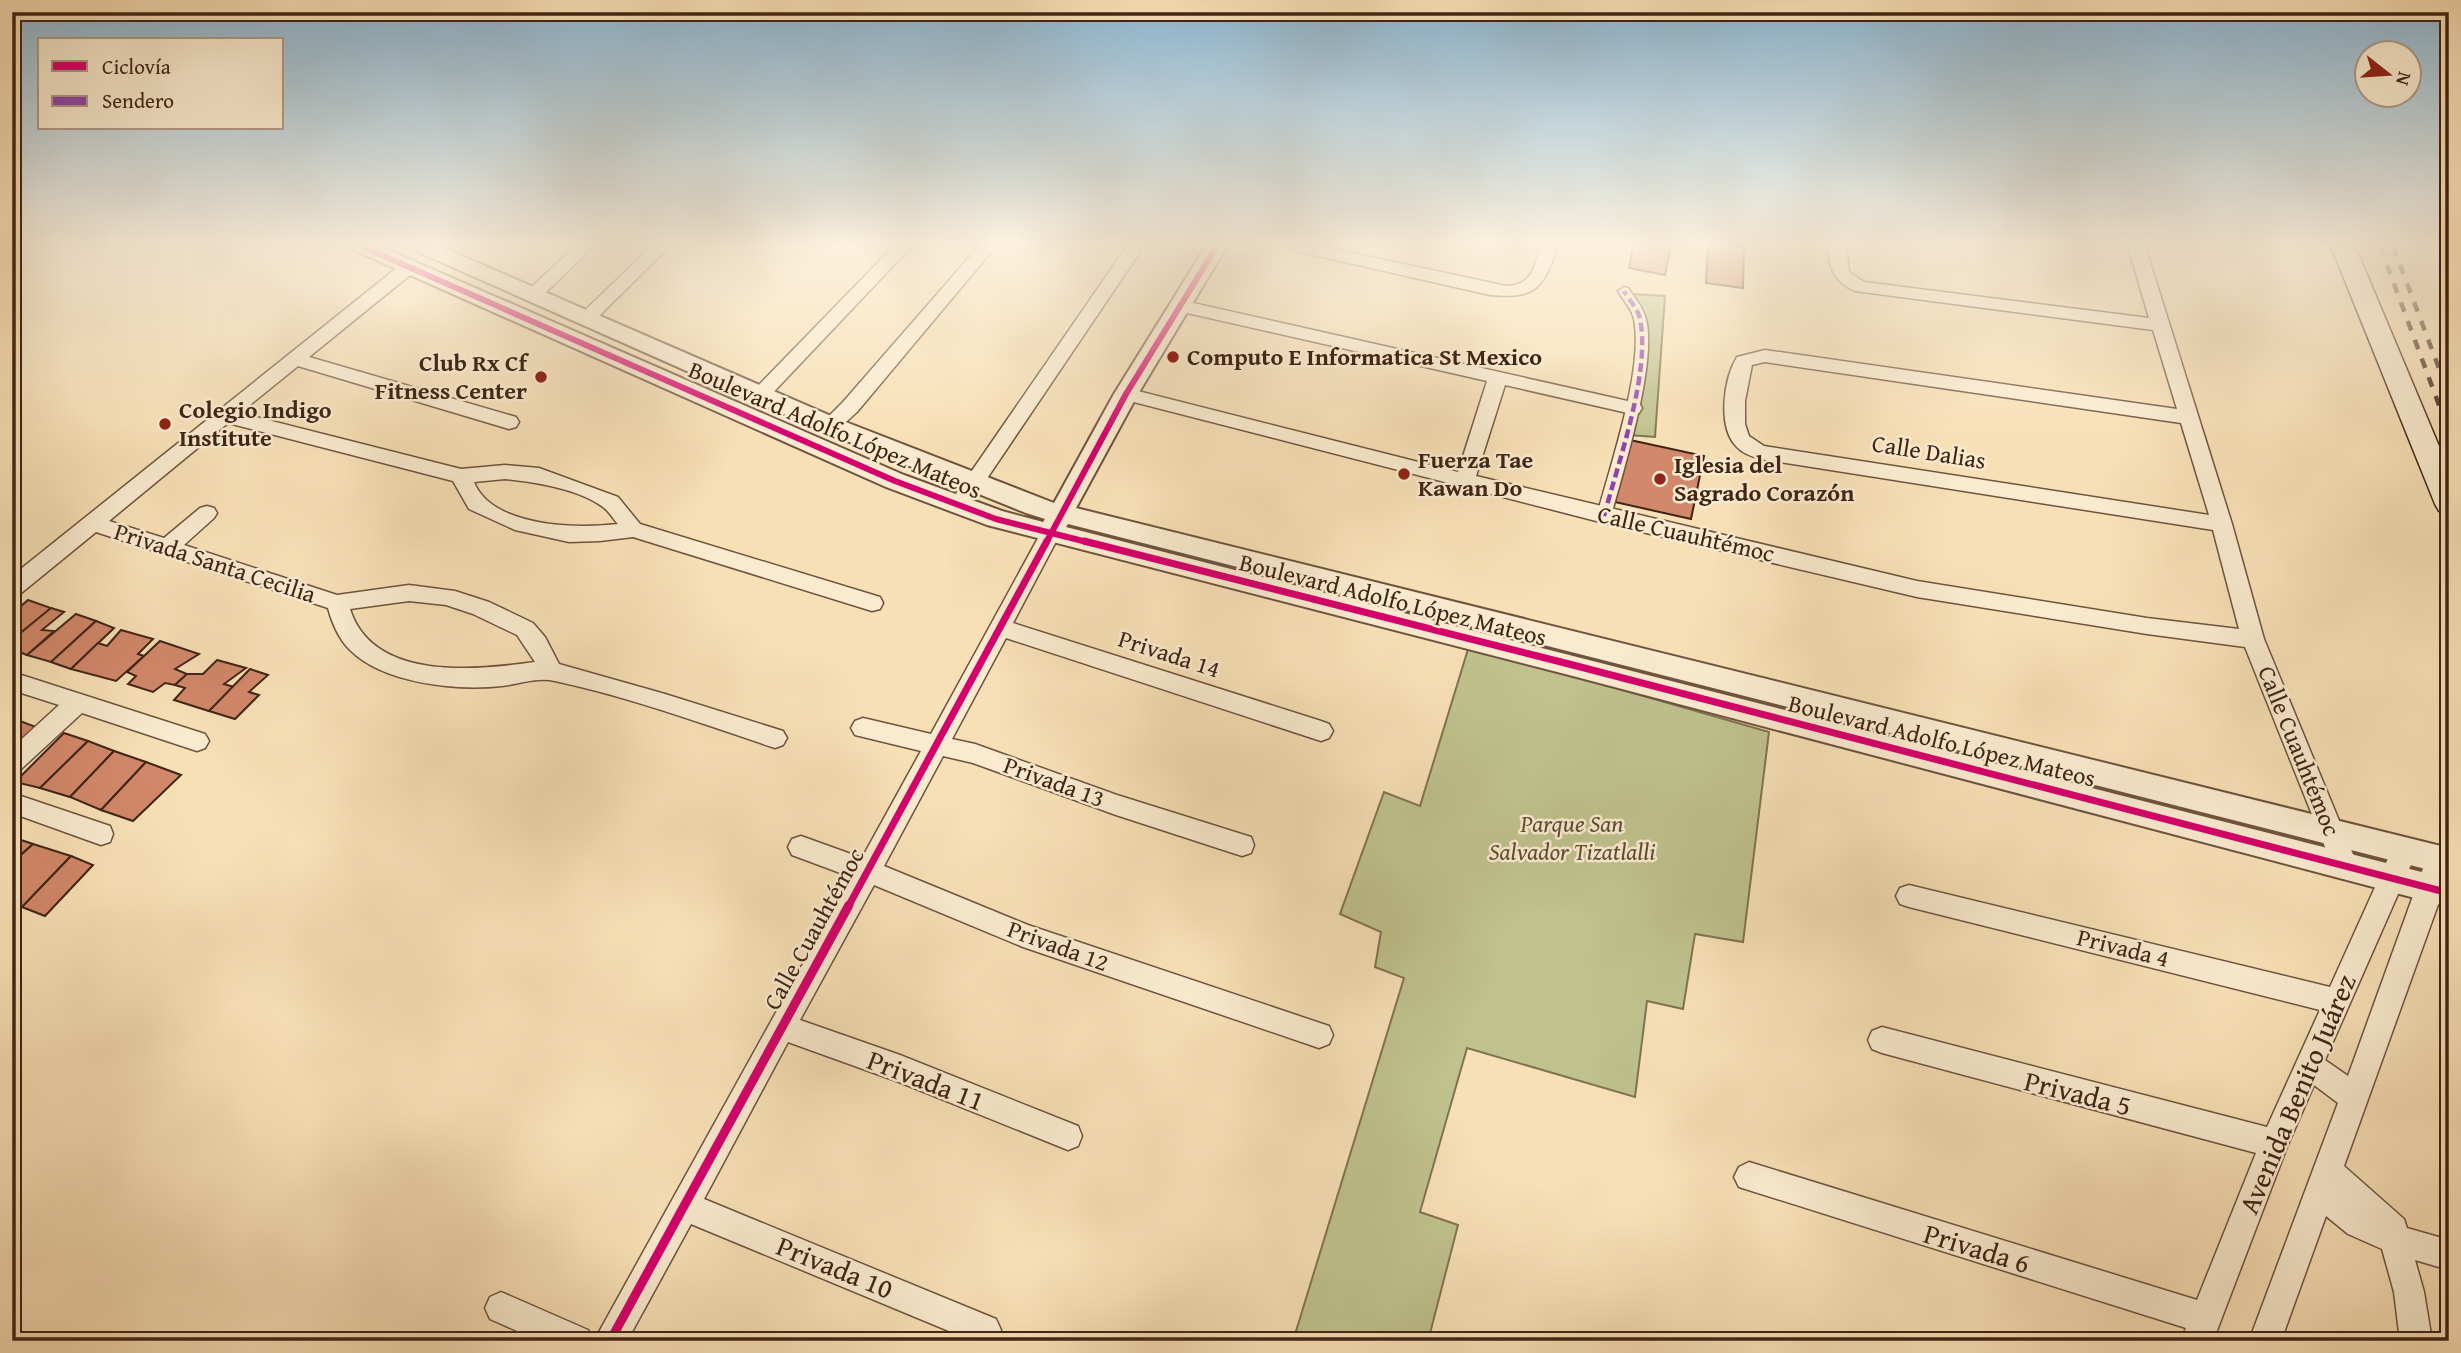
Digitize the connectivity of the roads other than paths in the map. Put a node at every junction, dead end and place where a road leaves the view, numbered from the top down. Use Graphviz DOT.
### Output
graph roads {
  1 [pos="354,309"];
  2 [pos="543,309"];
  3 [pos="564,309"];
  4 [pos="596,309"];
  5 [pos="843,309"];
  6 [pos="934,309"];
  7 [pos="1093,309"];
  8 [pos="1178,309"];
  9 [pos="1194,309"];
  10 [pos="1635,309"];
  11 [pos="2034,309"];
  12 [pos="2154,309"];
  13 [pos="2369,309"];
  14 [pos="586,319"];
  15 [pos="2158,325"];
  16 [pos="295,359"];
  17 [pos="1498,378"];
  18 [pos="1126,394"];
  19 [pos="760,395"];
  20 [pos="1632,408"];
  21 [pos="225,416"];
  22 [pos="2187,417"];
  23 [pos="509,422"];
  24 [pos="830,425"];
  25 [pos="461,476"];
  26 [pos="1465,480"];
  27 [pos="974,485"];
  28 [pos="2449,504"];
  29 [pos="958,506"];
  30 [pos="207,513"];
  31 [pos="1604,516"];
  32 [pos="93,523"];
  33 [pos="1054,524"];
  34 [pos="2222,524"];
  35 [pos="633,529"];
  36 [pos="168,547"];
  37 [pos="12,588"];
  38 [pos="337,603"];
  39 [pos="872,603"];
  40 [pos="1001,628"];
  41 [pos="2253,639"];
  42 [pos="551,671"];
  43 [pos="1645,671"];
  44 [pos="12,681"];
  45 [pos="78,702"];
  46 [pos="863,728"];
  47 [pos="1321,731"];
  48 [pos="775,738"];
  49 [pos="197,741"];
  50 [pos="937,745"];
  51 [pos="12,763"];
  52 [pos="12,803"];
  53 [pos="2332,832"];
  54 [pos="101,834"];
  55 [pos="1242,845"];
  56 [pos="801,847"];
  57 [pos="2404,850"];
  58 [pos="2444,861"];
  59 [pos="2344,864"];
  60 [pos="867,871"];
  61 [pos="2393,877"];
  62 [pos="2440,890"];
  63 [pos="1909,896"];
  64 [pos="2336,1001"];
  65 [pos="782,1027"];
  66 [pos="1319,1035"];
  67 [pos="1882,1040"];
  68 [pos="2308,1064"];
  69 [pos="2354,1098"];
  70 [pos="1069,1136"];
  71 [pos="2274,1143"];
  72 [pos="1749,1177"];
  73 [pos="2323,1182"];
  74 [pos="684,1206"];
  75 [pos="2400,1238"];
  76 [pos="2449,1255"];
  77 [pos="501,1308"];
  78 [pos="2201,1329"];
  79 [pos="985,1330"];
  80 [pos="577,1341"];
  81 [pos="610,1341"];
  82 [pos="2265,1341"];
  83 [pos="2416,1341"];
  1 -- 16 [label="street"];
  2 -- 29 [label="street, Boulevard Adolfo López Mateos"];
  3 -- 14 [label="street, Boulevard Adolfo López Mateos"];
  4 -- 14 [label="street"];
  5 -- 19 [label="street"];
  6 -- 24 [label="street"];
  7 -- 27 [label="street"];
  8 -- 18 [label="street"];
  9 -- 17 [label="street"];
  10 -- 20 [label="street"];
  11 -- 15 [label="street"];
  12 -- 15 [label="street, Calle Cuauhtémoc"];
  13 -- 28 [label="main road"];
  14 -- 19 [label="street, Boulevard Adolfo López Mateos"];
  15 -- 22 [label="street, Calle Cuauhtémoc"];
  16 -- 21 [label="street"];
  16 -- 23 [label="street"];
  17 -- 20 [label="street"];
  17 -- 26 [label="street"];
  18 -- 26 [label="street, Calle Cuauhtémoc"];
  18 -- 33 [label="street"];
  19 -- 24 [label="street, Boulevard Adolfo López Mateos"];
  20 -- 31 [label="street"];
  21 -- 25 [label="street"];
  21 -- 32 [label="street"];
  22 -- 34 [label="street, Calle Cuauhtémoc"];
  22 -- 34 [label="street, Calle Dalias"];
  24 -- 27 [label="street, Boulevard Adolfo López Mateos"];
  25 -- 35 [label="street"];
  25 -- 35 [label="street"];
  26 -- 31 [label="street, Calle Cuauhtémoc"];
  27 -- 29 [label="street"];
  27 -- 33 [label="street, Boulevard Adolfo López Mateos"];
  29 -- 33 [label="street, Boulevard Adolfo López Mateos"];
  30 -- 36 [label="street"];
  31 -- 41 [label="street, Calle Cuauhtémoc"];
  32 -- 36 [label="street, Privada Santa Cecilia"];
  32 -- 37 [label="street"];
  33 -- 40 [label="street, Calle Cuauhtémoc"];
  33 -- 43 [label="street, Boulevard Adolfo López Mateos"];
  34 -- 41 [label="street, Calle Cuauhtémoc"];
  35 -- 39 [label="street"];
  36 -- 38 [label="street, Privada Santa Cecilia"];
  38 -- 42 [label="street, Privada Santa Cecilia"];
  38 -- 42 [label="street, Privada Santa Cecilia"];
  40 -- 47 [label="street, Privada 14"];
  40 -- 50 [label="street, Calle Cuauhtémoc"];
  41 -- 53 [label="street, Calle Cuauhtémoc"];
  42 -- 48 [label="street, Privada Santa Cecilia"];
  43 -- 53 [label="street, Boulevard Adolfo López Mateos"];
  43 -- 59 [label="street, Boulevard Adolfo López Mateos"];
  44 -- 45 [label="street"];
  45 -- 49 [label="street"];
  45 -- 51 [label="street"];
  46 -- 50 [label="street, Privada 13"];
  50 -- 55 [label="street, Privada 13"];
  50 -- 60 [label="street, Calle Cuauhtémoc"];
  52 -- 54 [label="street"];
  53 -- 57 [label="street, Boulevard Adolfo López Mateos"];
  53 -- 59 [label="street, Calle Cuauhtémoc"];
  56 -- 60 [label="street, Privada 12"];
  57 -- 58 [label="street, Boulevard Adolfo López Mateos"];
  57 -- 61 [label="street, Avenida Benito Juárez"];
  58 -- 62 [label="street, Avenida Benito Juárez"];
  59 -- 61 [label="street, Boulevard Adolfo López Mateos"];
  60 -- 65 [label="street, Calle Cuauhtémoc"];
  60 -- 66 [label="street, Privada 12"];
  61 -- 62 [label="street, Boulevard Adolfo López Mateos"];
  61 -- 64 [label="street, Avenida Benito Juárez"];
  62 -- 69 [label="street, Avenida Benito Juárez"];
  63 -- 64 [label="street, Privada 4"];
  64 -- 68 [label="street, Avenida Benito Juárez"];
  65 -- 70 [label="street, Privada 11"];
  65 -- 74 [label="street, Calle Cuauhtémoc"];
  67 -- 71 [label="street, Privada 5"];
  68 -- 69 [label="street"];
  68 -- 71 [label="street, Avenida Benito Juárez"];
  69 -- 73 [label="street, Avenida Benito Juárez"];
  71 -- 78 [label="street, Avenida Benito Juárez"];
  72 -- 78 [label="street, Privada 6"];
  73 -- 75 [label="street"];
  73 -- 82 [label="street, Avenida Benito Juárez"];
  74 -- 79 [label="street, Privada 10"];
  74 -- 81 [label="street, Calle Cuauhtémoc"];
  75 -- 76 [label="street"];
  75 -- 83 [label="street"];
  77 -- 80 [label="street"];
}
